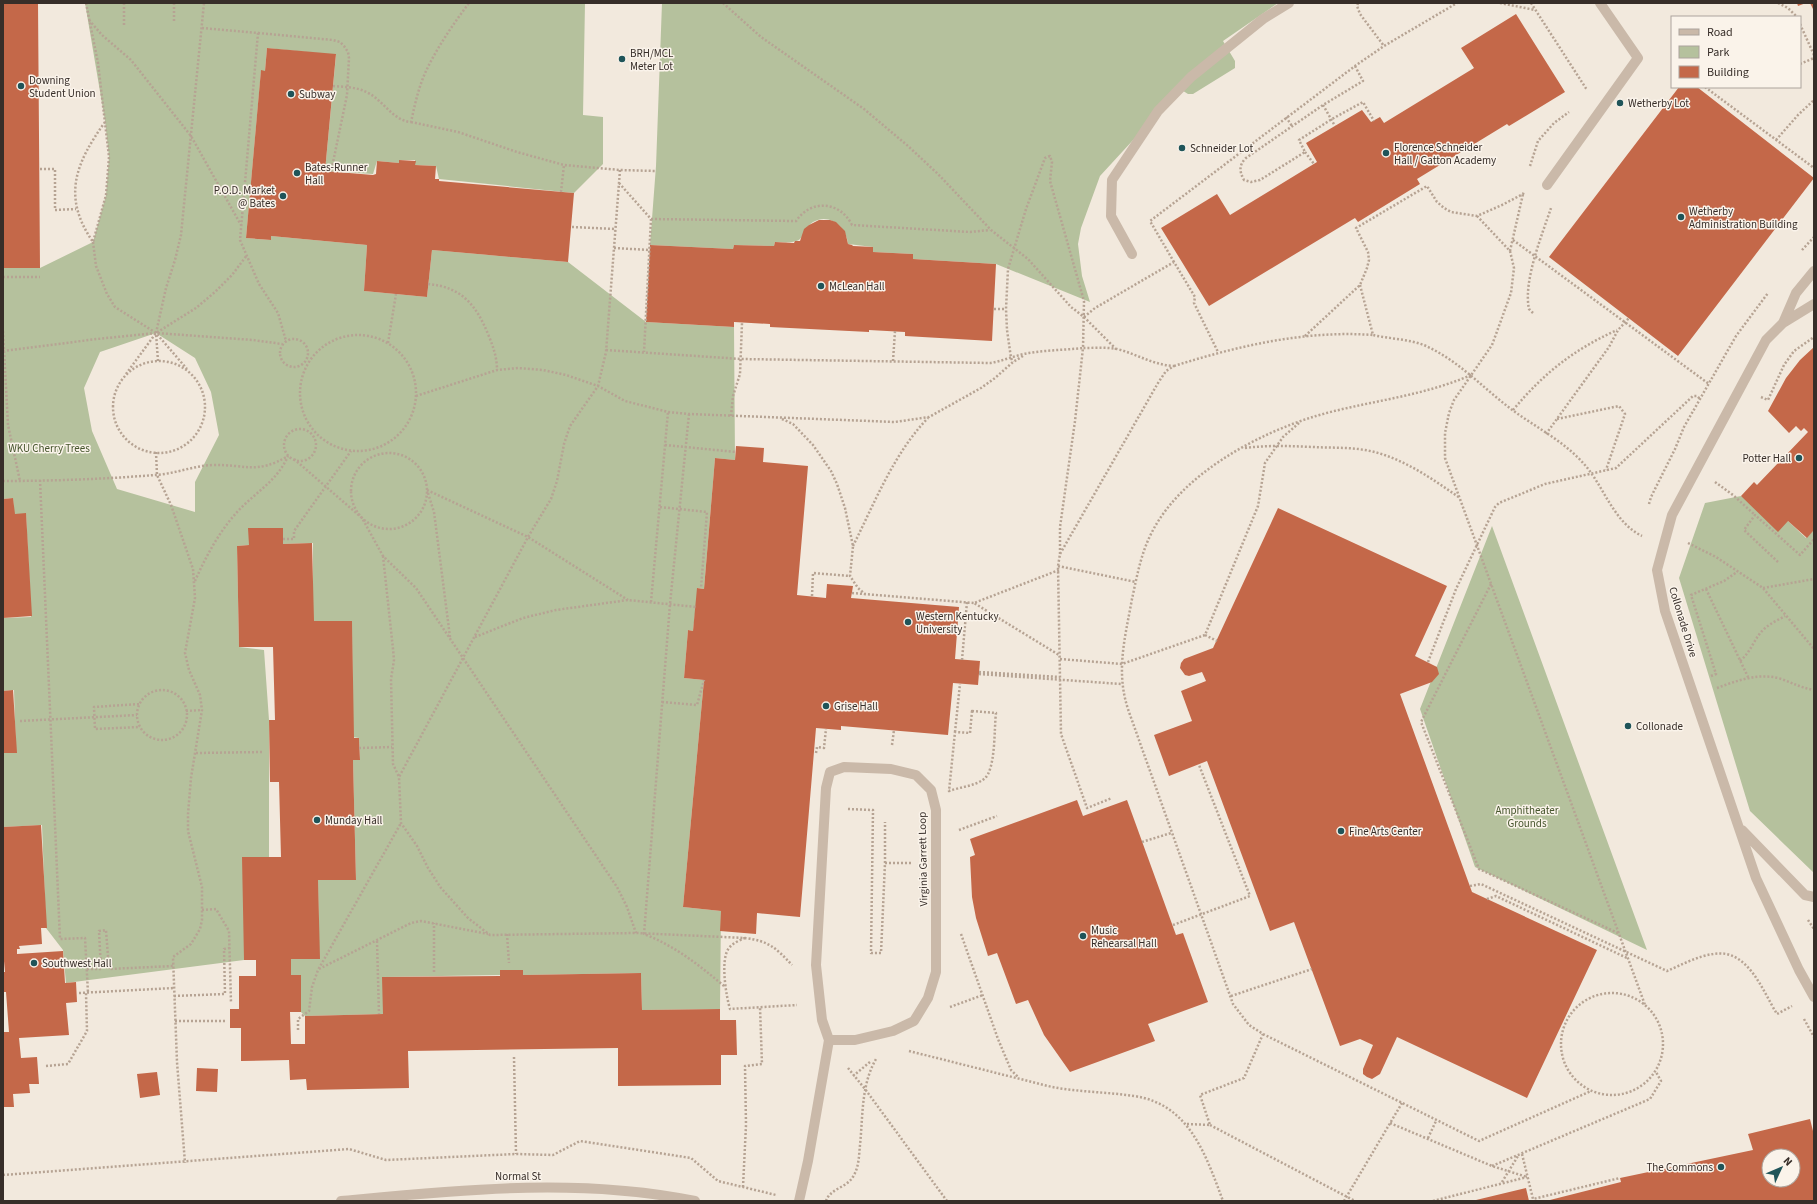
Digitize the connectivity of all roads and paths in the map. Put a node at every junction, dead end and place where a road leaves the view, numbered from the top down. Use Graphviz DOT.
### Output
graph roads {
  1 [pos="86,3"];
  2 [pos="124,3"];
  3 [pos="174,3"];
  4 [pos="204,3"];
  5 [pos="469,3"];
  6 [pos="723,3"];
  7 [pos="1289,3"];
  8 [pos="1358,3"];
  9 [pos="1457,3"];
  10 [pos="1500,3"];
  11 [pos="1531,3"];
  12 [pos="1600,3"];
  13 [pos="1778,3"];
  14 [pos="1535,10"];
  15 [pos="1796,16"];
  16 [pos="89,20"];
  17 [pos="174,22"];
  18 [pos="124,25"];
  19 [pos="1801,26"];
  20 [pos="202,28"];
  21 [pos="258,33"];
  22 [pos="1384,46"];
  23 [pos="1814,56"];
  24 [pos="1801,63"];
  25 [pos="1355,66"];
  26 [pos="333,86"];
  27 [pos="347,87"];
  28 [pos="1706,88"];
  29 [pos="1584,94"];
  30 [pos="1814,100"];
  31 [pos="1323,105"];
  32 [pos="1571,109"];
  33 [pos="1286,117"];
  34 [pos="1332,119"];
  35 [pos="1374,121"];
  36 [pos="105,122"];
  37 [pos="411,122"];
  38 [pos="1292,126"];
  39 [pos="1335,126"];
  40 [pos="192,136"];
  41 [pos="1776,140"];
  42 [pos="1305,152"];
  43 [pos="1314,164"];
  44 [pos="564,165"];
  45 [pos="1814,168"];
  46 [pos="40,169"];
  47 [pos="620,170"];
  48 [pos="656,171"];
  49 [pos="1529,171"];
  50 [pos="330,172"];
  51 [pos="619,183"];
  52 [pos="1547,185"];
  53 [pos="1525,186"];
  54 [pos="561,192"];
  55 [pos="1523,194"];
  56 [pos="1554,202"];
  57 [pos="76,209"];
  58 [pos="1477,216"];
  59 [pos="651,218"];
  60 [pos="241,226"];
  61 [pos="572,227"];
  62 [pos="615,229"];
  63 [pos="991,230"];
  64 [pos="1814,237"];
  65 [pos="1513,240"];
  66 [pos="93,242"];
  67 [pos="1014,247"];
  68 [pos="614,248"];
  69 [pos="650,250"];
  70 [pos="1510,251"];
  71 [pos="1132,254"];
  72 [pos="1798,254"];
  73 [pos="247,255"];
  74 [pos="1535,256"];
  75 [pos="1174,262"];
  76 [pos="1814,271"];
  77 [pos="3,277"];
  78 [pos="40,277"];
  79 [pos="428,284"];
  80 [pos="1360,285"];
  81 [pos="1772,289"];
  82 [pos="396,294"];
  83 [pos="1814,304"];
  84 [pos="994,309"];
  85 [pos="1006,309"];
  86 [pos="1533,313"];
  87 [pos="1084,317"];
  88 [pos="1628,318"];
  89 [pos="742,323"];
  90 [pos="1625,323"];
  91 [pos="1783,323"];
  92 [pos="1618,330"];
  93 [pos="3,331"];
  94 [pos="894,331"];
  95 [pos="156,333"];
  96 [pos="1373,335"];
  97 [pos="1306,336"];
  98 [pos="1814,337"];
  99 [pos="286,341"];
  100 [pos="388,343"];
  101 [pos="282,344"];
  102 [pos="1082,348"];
  103 [pos="1116,349"];
  104 [pos="606,350"];
  105 [pos="4,351"];
  106 [pos="644,352"];
  107 [pos="1218,352"];
  108 [pos="741,359"];
  109 [pos="1012,360"];
  110 [pos="158,361"];
  111 [pos="307,361"];
  112 [pos="893,361"];
  113 [pos="1174,366"];
  114 [pos="497,370"];
  115 [pos="1471,375"];
  116 [pos="193,377"];
  117 [pos="124,378"];
  118 [pos="598,386"];
  119 [pos="1758,395"];
  120 [pos="416,396"];
  121 [pos="1700,399"];
  122 [pos="1514,410"];
  123 [pos="668,412"];
  124 [pos="689,414"];
  125 [pos="731,416"];
  126 [pos="929,417"];
  127 [pos="778,418"];
  128 [pos="1557,419"];
  129 [pos="1301,422"];
  130 [pos="314,431"];
  131 [pos="311,434"];
  132 [pos="1546,434"];
  133 [pos="665,445"];
  134 [pos="1276,446"];
  135 [pos="686,447"];
  136 [pos="1243,449"];
  137 [pos="374,450"];
  138 [pos="351,451"];
  139 [pos="156,452"];
  140 [pos="736,452"];
  141 [pos="288,456"];
  142 [pos="376,456"];
  143 [pos="294,459"];
  144 [pos="1606,471"];
  145 [pos="1593,474"];
  146 [pos="157,475"];
  147 [pos="1710,478"];
  148 [pos="40,480"];
  149 [pos="3,481"];
  150 [pos="20,481"];
  151 [pos="326,487"];
  152 [pos="427,490"];
  153 [pos="1460,498"];
  154 [pos="660,507"];
  155 [pos="679,509"];
  156 [pos="1755,515"];
  157 [pos="362,518"];
  158 [pos="528,537"];
  159 [pos="1644,537"];
  160 [pos="283,539"];
  161 [pos="1814,539"];
  162 [pos="1687,542"];
  163 [pos="1476,544"];
  164 [pos="853,546"];
  165 [pos="1060,554"];
  166 [pos="383,556"];
  167 [pos="1778,562"];
  168 [pos="1058,566"];
  169 [pos="1059,570"];
  170 [pos="1737,572"];
  171 [pos="850,576"];
  172 [pos="1814,579"];
  173 [pos="195,582"];
  174 [pos="1136,582"];
  175 [pos="1491,584"];
  176 [pos="701,588"];
  177 [pos="1763,588"];
  178 [pos="1706,589"];
  179 [pos="852,593"];
  180 [pos="865,594"];
  181 [pos="812,596"];
  182 [pos="628,600"];
  183 [pos="651,602"];
  184 [pos="967,602"];
  185 [pos="974,603"];
  186 [pos="670,604"];
  187 [pos="696,607"];
  188 [pos="1786,616"];
  189 [pos="1205,635"];
  190 [pos="474,638"];
  191 [pos="451,639"];
  192 [pos="1216,641"];
  193 [pos="1814,649"];
  194 [pos="1060,657"];
  195 [pos="463,658"];
  196 [pos="962,660"];
  197 [pos="1740,661"];
  198 [pos="1428,662"];
  199 [pos="1122,664"];
  200 [pos="979,673"];
  201 [pos="1748,677"];
  202 [pos="1706,678"];
  203 [pos="1060,679"];
  204 [pos="704,680"];
  205 [pos="960,684"];
  206 [pos="1121,684"];
  207 [pos="1814,690"];
  208 [pos="1710,691"];
  209 [pos="662,702"];
  210 [pos="139,704"];
  211 [pos="202,710"];
  212 [pos="186,711"];
  213 [pos="137,715"];
  214 [pos="94,717"];
  215 [pos="50,719"];
  216 [pos="20,721"];
  217 [pos="140,727"];
  218 [pos="894,730"];
  219 [pos="955,732"];
  220 [pos="392,747"];
  221 [pos="359,748"];
  222 [pos="824,748"];
  223 [pos="832,748"];
  224 [pos="892,749"];
  225 [pos="263,752"];
  226 [pos="196,753"];
  227 [pos="1199,765"];
  228 [pos="852,768"];
  229 [pos="399,777"];
  230 [pos="1112,798"];
  231 [pos="997,816"];
  232 [pos="885,822"];
  233 [pos="401,823"];
  234 [pos="1739,828"];
  235 [pos="957,831"];
  236 [pos="1171,833"];
  237 [pos="1142,842"];
  238 [pos="1470,886"];
  239 [pos="1814,897"];
  240 [pos="1487,899"];
  241 [pos="202,910"];
  242 [pos="1200,914"];
  243 [pos="434,923"];
  244 [pos="1173,925"];
  245 [pos="959,930"];
  246 [pos="508,934"];
  247 [pos="636,934"];
  248 [pos="644,934"];
  249 [pos="1619,934"];
  250 [pos="490,935"];
  251 [pos="745,938"];
  252 [pos="377,941"];
  253 [pos="230,948"];
  254 [pos="1625,953"];
  255 [pos="1627,958"];
  256 [pos="509,963"];
  257 [pos="173,966"];
  258 [pos="795,968"];
  259 [pos="87,969"];
  260 [pos="1312,969"];
  261 [pos="318,970"];
  262 [pos="434,972"];
  263 [pos="724,986"];
  264 [pos="174,988"];
  265 [pos="87,993"];
  266 [pos="79,994"];
  267 [pos="983,995"];
  268 [pos="174,996"];
  269 [pos="1231,996"];
  270 [pos="1814,997"];
  271 [pos="231,1003"];
  272 [pos="800,1004"];
  273 [pos="1796,1004"];
  274 [pos="1645,1005"];
  275 [pos="760,1007"];
  276 [pos="945,1010"];
  277 [pos="379,1014"];
  278 [pos="175,1021"];
  279 [pos="224,1021"];
  280 [pos="298,1030"];
  281 [pos="1263,1034"];
  282 [pos="828,1040"];
  283 [pos="903,1050"];
  284 [pos="514,1057"];
  285 [pos="878,1057"];
  286 [pos="46,1066"];
  287 [pos="1656,1072"];
  288 [pos="853,1076"];
  289 [pos="1020,1079"];
  290 [pos="865,1089"];
  291 [pos="1591,1091"];
  292 [pos="1402,1103"];
  293 [pos="1436,1120"];
  294 [pos="1390,1123"];
  295 [pos="1186,1124"];
  296 [pos="1210,1126"];
  297 [pos="1428,1138"];
  298 [pos="516,1154"];
  299 [pos="1522,1154"];
  300 [pos="1518,1155"];
  301 [pos="185,1163"];
  302 [pos="1492,1166"];
  303 [pos="1509,1171"];
  304 [pos="3,1175"];
  305 [pos="1527,1177"];
  306 [pos="1620,1178"];
  307 [pos="1502,1183"];
  308 [pos="743,1187"];
  309 [pos="779,1196"];
  310 [pos="1347,1197"];
  311 [pos="392,1198"];
  312 [pos="678,1199"];
  313 [pos="341,1201"];
  314 [pos="695,1201"];
  315 [pos="799,1201"];
  316 [pos="826,1201"];
  317 [pos="947,1201"];
  318 [pos="1223,1201"];
  319 [pos="1344,1201"];
  320 [pos="1355,1201"];
  321 [pos="1433,1201"];
  1 -- 16 [label="path"];
  2 -- 18 [label="path"];
  3 -- 17 [label="path"];
  4 -- 20 [label="path"];
  5 -- 37 [label="path"];
  6 -- 63 [label="path"];
  7 -- 71 [label="street"];
  8 -- 22 [label="path"];
  9 -- 22 [label="path"];
  10 -- 14 [label="path"];
  11 -- 14 [label="path"];
  12 -- 52 [label="street"];
  13 -- 15 [label="path"];
  14 -- 29 [label="path"];
  16 -- 36 [label="path"];
  16 -- 40 [label="path"];
  19 -- 23 [label="path"];
  20 -- 21 [label="path"];
  20 -- 40 [label="path"];
  21 -- 27 [label="path"];
  21 -- 60 [label="path"];
  22 -- 25 [label="path"];
  23 -- 24 [label="path"];
  25 -- 31 [label="path"];
  25 -- 33 [label="path"];
  26 -- 27 [label="path"];
  27 -- 37 [label="path"];
  27 -- 50 [label="path"];
  28 -- 41 [label="path"];
  30 -- 41 [label="path"];
  31 -- 34 [label="path"];
  31 -- 38 [label="path"];
  32 -- 49 [label="path"];
  33 -- 38 [label="path"];
  33 -- 75 [label="path"];
  34 -- 35 [label="path"];
  34 -- 39 [label="path"];
  34 -- 42 [label="path"];
  36 -- 57 [label="path"];
  36 -- 66 [label="path"];
  37 -- 44 [label="path"];
  38 -- 42 [label="path"];
  40 -- 60 [label="path"];
  40 -- 95 [label="path"];
  41 -- 45 [label="path"];
  42 -- 43 [label="path"];
  44 -- 47 [label="path"];
  44 -- 54 [label="path"];
  46 -- 57 [label="path"];
  47 -- 48 [label="path"];
  47 -- 51 [label="path"];
  51 -- 59 [label="path"];
  51 -- 62 [label="path"];
  53 -- 55 [label="path"];
  55 -- 58 [label="path"];
  55 -- 65 [label="path"];
  56 -- 74 [label="path"];
  57 -- 66 [label="path"];
  58 -- 70 [label="path"];
  58 -- 80 [label="path"];
  59 -- 63 [label="path"];
  59 -- 69 [label="path"];
  60 -- 73 [label="path"];
  61 -- 62 [label="path"];
  62 -- 68 [label="path"];
  63 -- 67 [label="path"];
  64 -- 72 [label="path"];
  65 -- 70 [label="path"];
  65 -- 74 [label="path"];
  66 -- 95 [label="path"];
  67 -- 85 [label="path"];
  67 -- 87 [label="path"];
  67 -- 87 [label="path"];
  68 -- 69 [label="path"];
  68 -- 104 [label="path"];
  69 -- 106 [label="path"];
  70 -- 115 [label="path"];
  73 -- 95 [label="path"];
  73 -- 99 [label="path"];
  74 -- 86 [label="path"];
  74 -- 90 [label="path"];
  75 -- 87 [label="path"];
  75 -- 107 [label="path"];
  76 -- 91 [label="street, Collonade Drive"];
  77 -- 78 [label="path"];
  79 -- 114 [label="path"];
  80 -- 96 [label="path"];
  80 -- 97 [label="path"];
  81 -- 90 [label="path"];
  82 -- 100 [label="path"];
  83 -- 91 [label="street"];
  84 -- 85 [label="path"];
  85 -- 109 [label="path"];
  87 -- 102 [label="path"];
  87 -- 103 [label="path"];
  88 -- 90 [label="path"];
  89 -- 108 [label="path"];
  90 -- 92 [label="path"];
  91 -- 234 [label="street, Collonade Drive"];
  92 -- 122 [label="path"];
  92 -- 128 [label="path"];
  93 -- 105 [label="path"];
  94 -- 112 [label="path"];
  95 -- 101 [label="path"];
  95 -- 105 [label="path"];
  95 -- 110 [label="path"];
  95 -- 116 [label="path"];
  95 -- 117 [label="path"];
  96 -- 97 [label="path"];
  96 -- 115 [label="path"];
  97 -- 107 [label="path"];
  98 -- 119 [label="path"];
  99 -- 101 [label="path"];
  99 -- 111 [label="path"];
  100 -- 111 [label="path"];
  100 -- 120 [label="path"];
  101 -- 111 [label="path"];
  102 -- 103 [label="path"];
  102 -- 109 [label="path"];
  102 -- 165 [label="path"];
  103 -- 113 [label="path"];
  104 -- 106 [label="path"];
  104 -- 118 [label="path"];
  105 -- 150 [label="path"];
  106 -- 108 [label="path"];
  107 -- 113 [label="path"];
  108 -- 112 [label="path"];
  108 -- 125 [label="path"];
  109 -- 112 [label="path"];
  109 -- 126 [label="path"];
  110 -- 116 [label="path"];
  110 -- 117 [label="path"];
  111 -- 130 [label="path"];
  113 -- 165 [label="path"];
  114 -- 118 [label="path"];
  114 -- 120 [label="path"];
  115 -- 122 [label="path"];
  115 -- 129 [label="path"];
  115 -- 153 [label="path"];
  116 -- 139 [label="path"];
  117 -- 139 [label="path"];
  118 -- 123 [label="path"];
  118 -- 158 [label="path"];
  120 -- 137 [label="path"];
  121 -- 144 [label="path"];
  122 -- 132 [label="path"];
  123 -- 124 [label="path"];
  123 -- 133 [label="path"];
  124 -- 125 [label="path"];
  124 -- 135 [label="path"];
  125 -- 127 [label="path"];
  126 -- 127 [label="path"];
  126 -- 164 [label="path"];
  127 -- 164 [label="path"];
  128 -- 132 [label="path"];
  128 -- 144 [label="path"];
  129 -- 134 [label="path"];
  129 -- 136 [label="path"];
  130 -- 131 [label="path"];
  130 -- 138 [label="path"];
  131 -- 141 [label="path"];
  131 -- 143 [label="path"];
  132 -- 145 [label="path"];
  133 -- 135 [label="path"];
  133 -- 154 [label="path"];
  134 -- 136 [label="path"];
  134 -- 153 [label="path"];
  134 -- 189 [label="path"];
  135 -- 140 [label="path"];
  135 -- 155 [label="path"];
  136 -- 174 [label="path"];
  137 -- 138 [label="path"];
  137 -- 142 [label="path"];
  138 -- 151 [label="path"];
  139 -- 146 [label="path"];
  141 -- 143 [label="path"];
  141 -- 146 [label="path"];
  141 -- 173 [label="path"];
  142 -- 152 [label="path"];
  142 -- 157 [label="path"];
  143 -- 151 [label="path"];
  144 -- 145 [label="path"];
  145 -- 159 [label="path"];
  145 -- 163 [label="path"];
  146 -- 148 [label="path"];
  146 -- 173 [label="path"];
  147 -- 156 [label="path"];
  148 -- 150 [label="path"];
  148 -- 215 [label="path"];
  149 -- 150 [label="path"];
  151 -- 157 [label="path"];
  151 -- 160 [label="path"];
  152 -- 157 [label="path"];
  152 -- 158 [label="path"];
  152 -- 191 [label="path"];
  153 -- 163 [label="path"];
  154 -- 155 [label="path"];
  154 -- 183 [label="path"];
  155 -- 176 [label="path"];
  155 -- 186 [label="path"];
  156 -- 161 [label="path"];
  156 -- 167 [label="path"];
  157 -- 166 [label="path"];
  158 -- 182 [label="path"];
  158 -- 190 [label="path"];
  162 -- 170 [label="path"];
  163 -- 175 [label="path"];
  163 -- 198 [label="path"];
  164 -- 171 [label="path"];
  165 -- 168 [label="path"];
  166 -- 191 [label="path"];
  166 -- 220 [label="path"];
  168 -- 169 [label="path"];
  168 -- 174 [label="path"];
  169 -- 185 [label="path"];
  169 -- 194 [label="path"];
  170 -- 177 [label="path"];
  170 -- 178 [label="path"];
  171 -- 180 [label="path"];
  171 -- 181 [label="path"];
  172 -- 177 [label="path"];
  173 -- 211 [label="path"];
  174 -- 199 [label="path"];
  175 -- 249 [label="path"];
  175 -- 249 [label="path"];
  177 -- 188 [label="path"];
  178 -- 197 [label="path"];
  178 -- 202 [label="path"];
  179 -- 180 [label="path"];
  180 -- 184 [label="path"];
  182 -- 183 [label="path"];
  182 -- 190 [label="path"];
  183 -- 186 [label="path"];
  184 -- 185 [label="path"];
  184 -- 196 [label="path"];
  185 -- 194 [label="path"];
  186 -- 187 [label="path"];
  186 -- 209 [label="path"];
  188 -- 193 [label="path"];
  188 -- 197 [label="path"];
  189 -- 192 [label="path"];
  189 -- 199 [label="path"];
  190 -- 195 [label="path"];
  191 -- 195 [label="path"];
  194 -- 199 [label="path"];
  194 -- 203 [label="path"];
  195 -- 229 [label="path"];
  195 -- 247 [label="path"];
  197 -- 201 [label="path"];
  199 -- 206 [label="path"];
  200 -- 203 [label="path"];
  201 -- 207 [label="path"];
  201 -- 208 [label="path"];
  203 -- 206 [label="path"];
  203 -- 230 [label="path"];
  204 -- 209 [label="path"];
  205 -- 219 [label="path"];
  206 -- 236 [label="path"];
  209 -- 248 [label="path"];
  210 -- 212 [label="path"];
  210 -- 213 [label="path"];
  210 -- 214 [label="path"];
  211 -- 212 [label="path"];
  211 -- 226 [label="path"];
  212 -- 217 [label="path"];
  213 -- 214 [label="path"];
  213 -- 217 [label="path"];
  214 -- 215 [label="path"];
  214 -- 217 [label="path"];
  215 -- 216 [label="path"];
  215 -- 259 [label="path"];
  218 -- 224 [label="path"];
  219 -- 219 [label="path"];
  220 -- 221 [label="path"];
  220 -- 229 [label="path"];
  222 -- 223 [label="path"];
  225 -- 226 [label="path"];
  226 -- 241 [label="path"];
  227 -- 242 [label="path"];
  228 -- 232 [label="path"];
  228 -- 282 [label="street, Virginia Garrett Loop"];
  228 -- 282 [label="street, Virginia Garrett Loop"];
  229 -- 233 [label="path"];
  231 -- 235 [label="path"];
  233 -- 250 [label="path"];
  233 -- 261 [label="path"];
  234 -- 239 [label="street"];
  234 -- 270 [label="street, Collonade Drive"];
  236 -- 237 [label="path"];
  236 -- 242 [label="path"];
  238 -- 254 [label="path"];
  240 -- 255 [label="path"];
  241 -- 253 [label="path"];
  241 -- 257 [label="path"];
  242 -- 244 [label="path"];
  242 -- 269 [label="path"];
  243 -- 250 [label="path"];
  243 -- 252 [label="path"];
  243 -- 262 [label="path"];
  245 -- 267 [label="path"];
  246 -- 247 [label="path"];
  246 -- 250 [label="path"];
  246 -- 256 [label="path"];
  247 -- 248 [label="path"];
  248 -- 251 [label="path"];
  248 -- 263 [label="path"];
  249 -- 254 [label="path"];
  251 -- 258 [label="path"];
  251 -- 263 [label="path"];
  252 -- 261 [label="path"];
  252 -- 277 [label="path"];
  253 -- 268 [label="path"];
  253 -- 271 [label="path"];
  254 -- 255 [label="path"];
  254 -- 273 [label="path"];
  255 -- 274 [label="path"];
  257 -- 259 [label="path"];
  257 -- 264 [label="path"];
  259 -- 265 [label="path"];
  260 -- 269 [label="path"];
  261 -- 280 [label="path"];
  263 -- 275 [label="path"];
  264 -- 265 [label="path"];
  264 -- 268 [label="path"];
  265 -- 266 [label="path"];
  265 -- 286 [label="path"];
  267 -- 276 [label="path"];
  267 -- 289 [label="path"];
  268 -- 278 [label="path"];
  269 -- 281 [label="path"];
  272 -- 275 [label="path"];
  274 -- 287 [label="path"];
  274 -- 291 [label="path"];
  275 -- 308 [label="path"];
  278 -- 279 [label="path"];
  278 -- 301 [label="path"];
  281 -- 292 [label="path"];
  281 -- 296 [label="path"];
  282 -- 315 [label="street, Virginia Garrett Loop"];
  283 -- 289 [label="path"];
  284 -- 298 [label="path"];
  285 -- 290 [label="path"];
  287 -- 291 [label="path"];
  287 -- 299 [label="path"];
  288 -- 290 [label="path"];
  289 -- 295 [label="path"];
  290 -- 316 [label="path"];
  290 -- 317 [label="path"];
  291 -- 293 [label="path"];
  292 -- 293 [label="path"];
  292 -- 294 [label="path"];
  293 -- 297 [label="path"];
  294 -- 297 [label="path"];
  294 -- 310 [label="path"];
  295 -- 296 [label="path"];
  295 -- 318 [label="path"];
  296 -- 310 [label="path"];
  297 -- 302 [label="path"];
  298 -- 301 [label="path"];
  298 -- 308 [label="path"];
  299 -- 300 [label="path"];
  299 -- 305 [label="path"];
  300 -- 302 [label="path"];
  300 -- 303 [label="path"];
  301 -- 304 [label="path"];
  302 -- 303 [label="path"];
  303 -- 305 [label="path"];
  303 -- 307 [label="path"];
  305 -- 306 [label="path"];
  305 -- 307 [label="path"];
  307 -- 321 [label="path"];
  308 -- 309 [label="path"];
  310 -- 319 [label="path"];
  310 -- 320 [label="path"];
  311 -- 312 [label="street, Normal St"];
  311 -- 313 [label="street, Normal St"];
  312 -- 314 [label="street, Normal St"];
}
